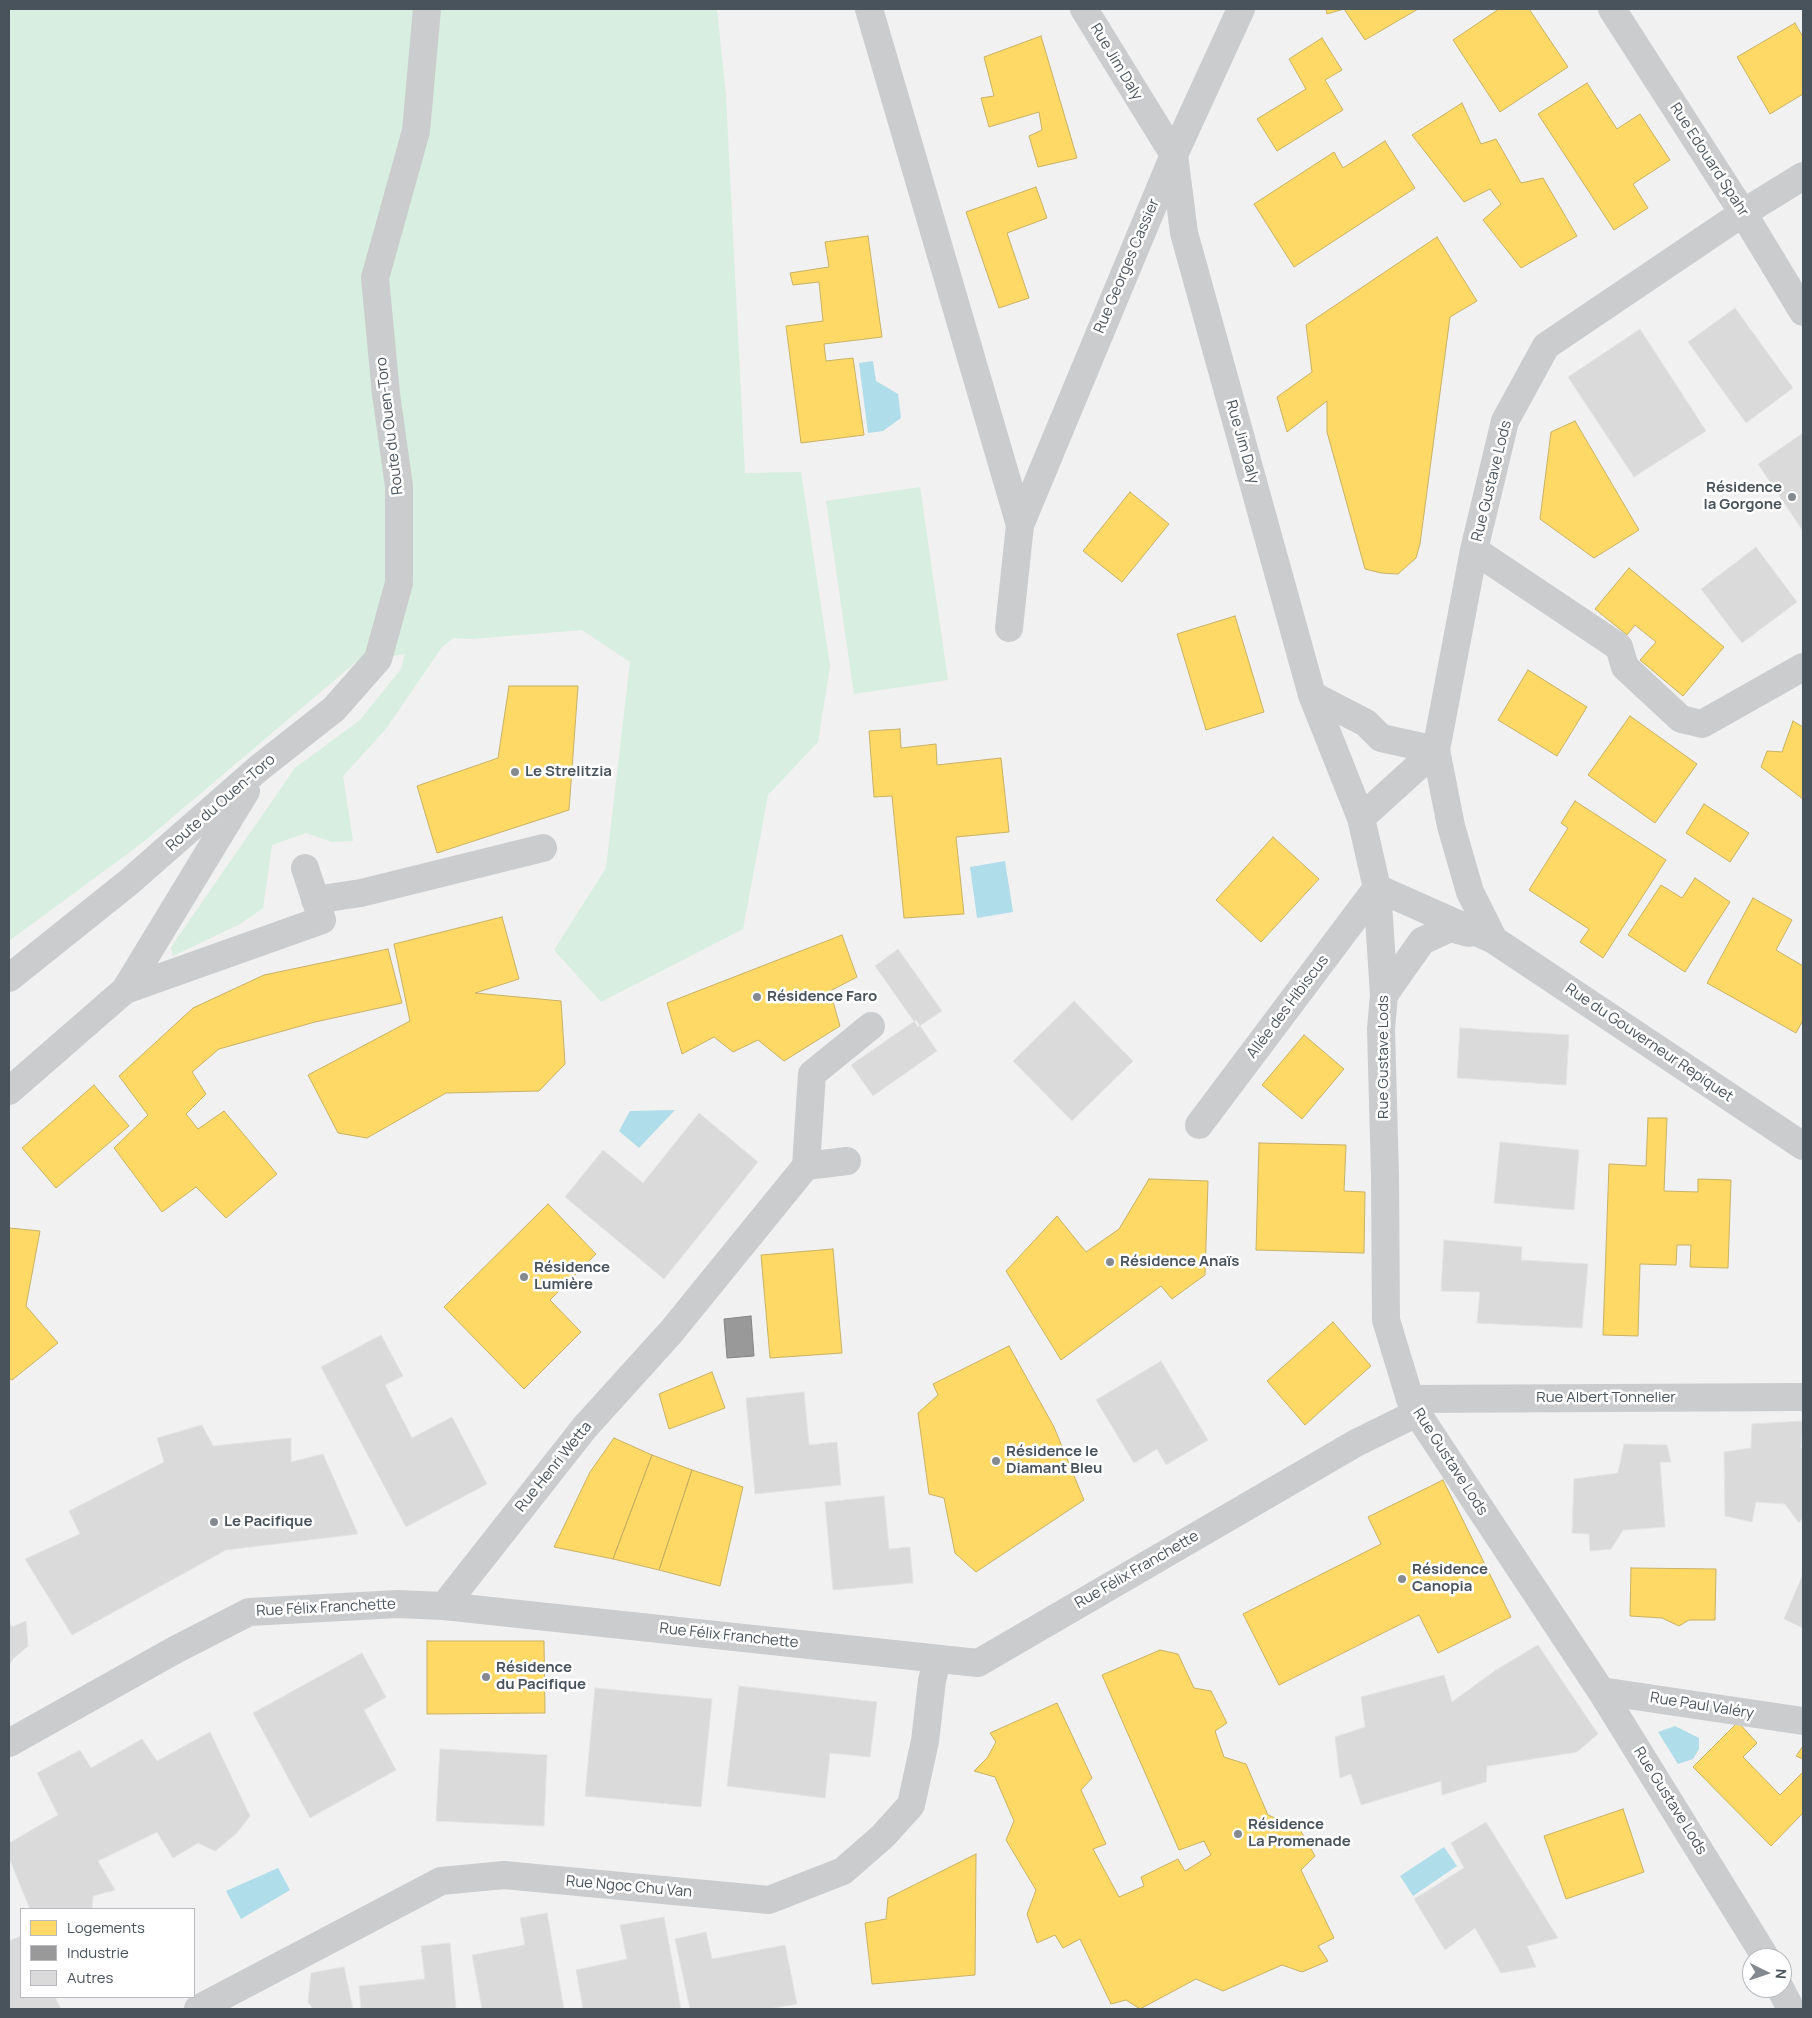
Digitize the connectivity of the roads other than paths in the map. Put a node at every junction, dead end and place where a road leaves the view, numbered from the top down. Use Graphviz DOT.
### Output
graph roads {
  1 [pos="427,9"];
  2 [pos="869,9"];
  3 [pos="1084,9"];
  4 [pos="1241,9"];
  5 [pos="1612,9"];
  6 [pos="1174,155"];
  7 [pos="1803,176"];
  8 [pos="1743,213"];
  9 [pos="1803,312"];
  10 [pos="1020,526"];
  11 [pos="1474,550"];
  12 [pos="1009,628"];
  13 [pos="1803,667"];
  14 [pos="1312,695"];
  15 [pos="1436,750"];
  16 [pos="259,768"];
  17 [pos="1361,818"];
  18 [pos="543,848"];
  19 [pos="305,868"];
  20 [pos="1377,888"];
  21 [pos="315,900"];
  22 [pos="1494,940"];
  23 [pos="9,978"];
  24 [pos="125,990"];
  25 [pos="1384,995"];
  26 [pos="871,1026"];
  27 [pos="9,1092"];
  28 [pos="1199,1125"];
  29 [pos="1803,1146"];
  30 [pos="847,1161"];
  31 [pos="806,1166"];
  32 [pos="1803,1397"];
  33 [pos="1413,1406"];
  34 [pos="444,1606"];
  35 [pos="937,1659"];
  36 [pos="1601,1691"];
  37 [pos="1803,1721"];
  38 [pos="9,1744"];
  39 [pos="1760,1948"];
  40 [pos="198,2009"];
  1 -- 16 [label="street, Route du Ouen-Toro"];
  2 -- 10 [label="street"];
  3 -- 6 [label="street, Rue Jim Daly"];
  4 -- 6 [label="street, Rue Georges Cassier"];
  5 -- 8 [label="street, Rue Edouard Spahr"];
  6 -- 10 [label="street, Rue Georges Cassier"];
  6 -- 14 [label="street, Rue Jim Daly"];
  7 -- 8 [label="street, Rue Gustave Lods"];
  8 -- 9 [label="street, Rue Edouard Spahr"];
  8 -- 11 [label="street, Rue Gustave Lods"];
  10 -- 12 [label="street"];
  11 -- 13 [label="street"];
  11 -- 15 [label="street, Rue Gustave Lods"];
  14 -- 15 [label="street"];
  14 -- 17 [label="street, Rue Jim Daly"];
  15 -- 17 [label="street"];
  15 -- 22 [label="street"];
  16 -- 23 [label="street, Route du Ouen-Toro"];
  16 -- 24 [label="street"];
  17 -- 20 [label="street, Rue Jim Daly"];
  18 -- 21 [label="street"];
  19 -- 21 [label="street"];
  20 -- 22 [label="street"];
  20 -- 25 [label="street, Rue Gustave Lods"];
  20 -- 28 [label="street, Allée des Hibiscus"];
  21 -- 24 [label="street"];
  22 -- 25 [label="street"];
  22 -- 29 [label="street, Rue du Gouverneur Repiquet"];
  24 -- 27 [label="street"];
  25 -- 33 [label="street, Rue Gustave Lods"];
  26 -- 31 [label="street"];
  30 -- 31 [label="street"];
  31 -- 34 [label="street, Rue Henri Wetta"];
  32 -- 33 [label="street, Rue Albert Tonnelier"];
  33 -- 35 [label="street, Rue Félix Franchette"];
  33 -- 36 [label="street, Rue Gustave Lods"];
  34 -- 35 [label="street, Rue Félix Franchette"];
  34 -- 38 [label="street, Rue Félix Franchette"];
  35 -- 40 [label="street, Rue Ngoc Chu Van"];
  36 -- 37 [label="street, Rue Paul Valéry"];
  36 -- 39 [label="street, Rue Gustave Lods"];
}
